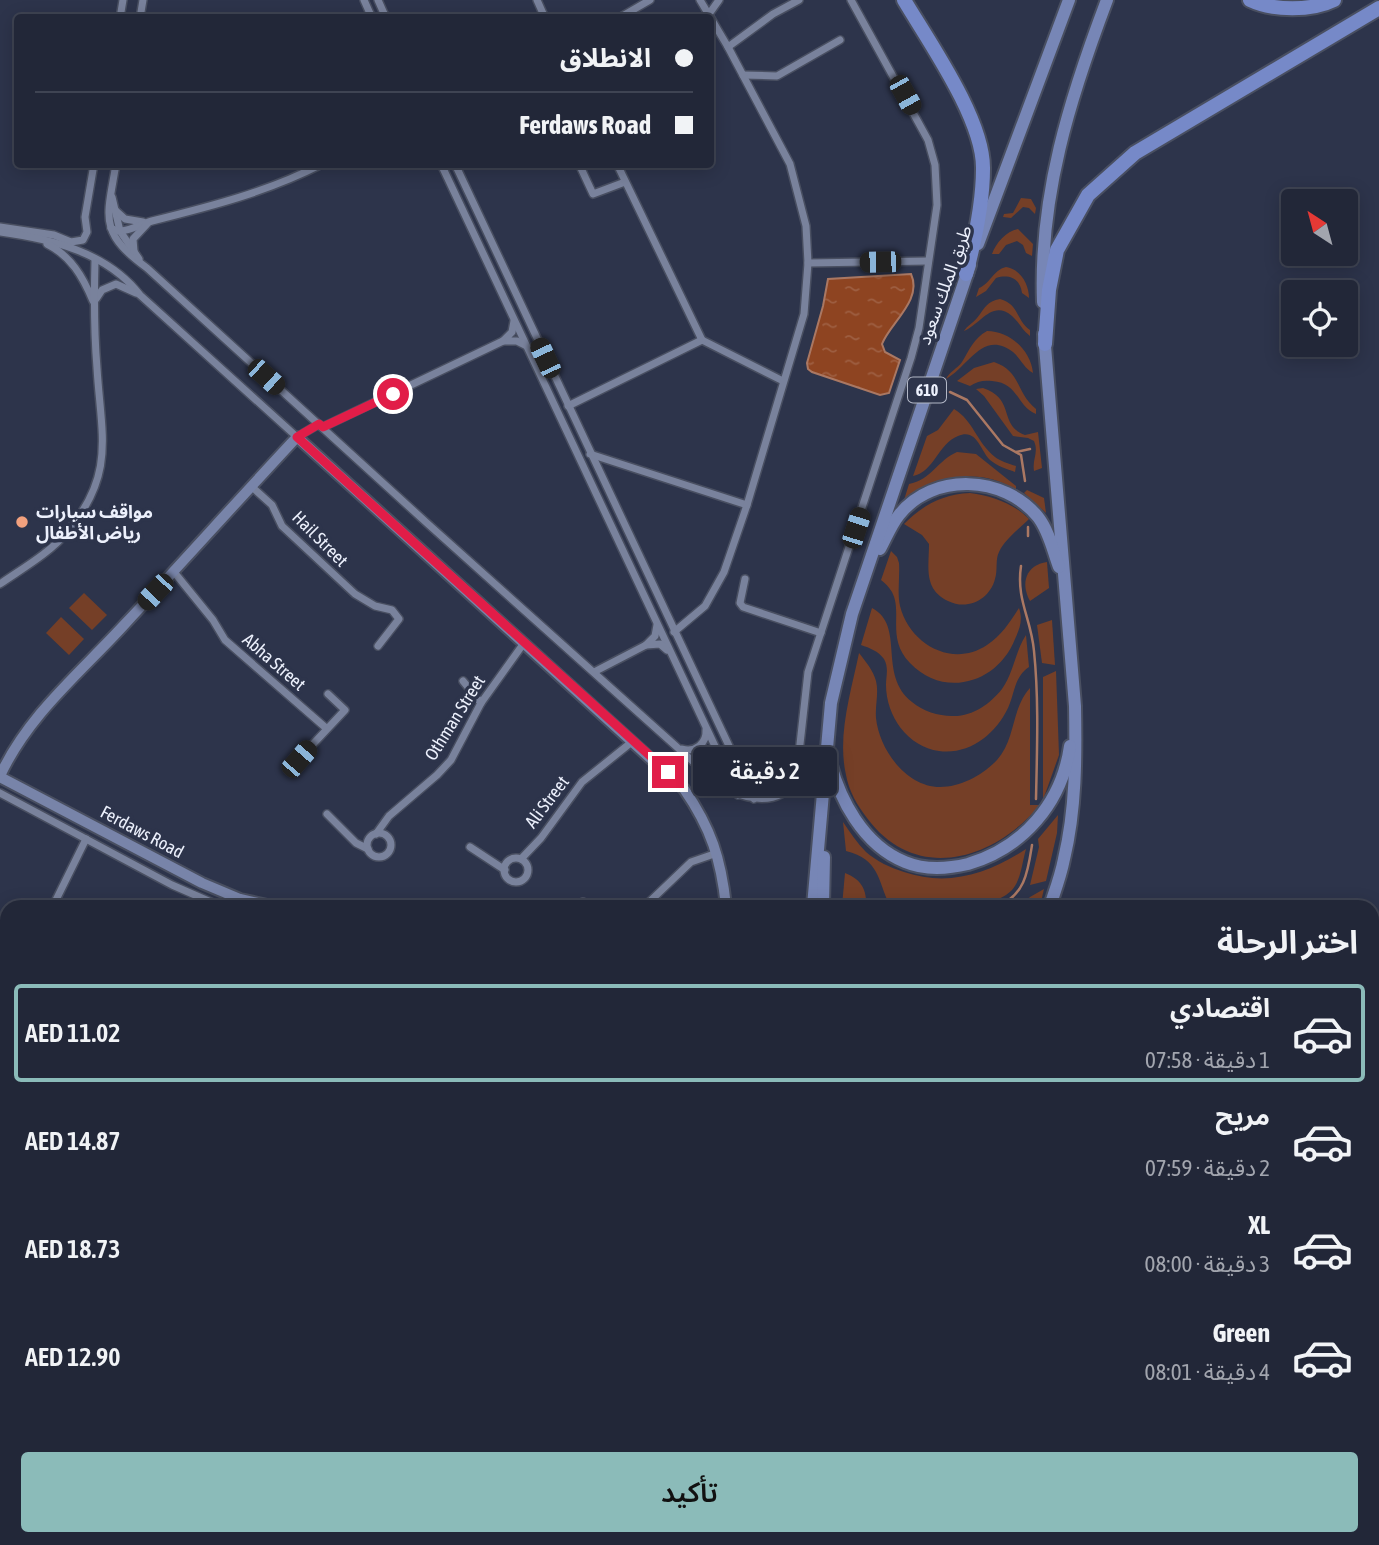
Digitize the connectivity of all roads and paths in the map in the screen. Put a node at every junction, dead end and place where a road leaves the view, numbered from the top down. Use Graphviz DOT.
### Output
graph roads {
  1 [pos="650,0"];
  2 [pos="700,0"];
  3 [pos="719,0"];
  4 [pos="799,0"];
  5 [pos="851,0"];
  6 [pos="904,0"];
  7 [pos="1069,0"];
  8 [pos="1107,0"];
  9 [pos="1250,0"];
  10 [pos="1334,0"];
  11 [pos="1379,8"];
  12 [pos="626,14"];
  13 [pos="709,14"];
  14 [pos="714,23"];
  15 [pos="840,40"];
  16 [pos="728,47"];
  17 [pos="743,75"];
  18 [pos="93,168"];
  19 [pos="115,168"];
  20 [pos="314,168"];
  21 [pos="443,168"];
  22 [pos="457,168"];
  23 [pos="581,168"];
  24 [pos="619,168"];
  25 [pos="625,182"];
  26 [pos="113,186"];
  27 [pos="113,207"];
  28 [pos="150,222"];
  29 [pos="110,227"];
  30 [pos="0,229"];
  31 [pos="120,231"];
  32 [pos="31,237"];
  33 [pos="135,254"];
  34 [pos="95,260"];
  35 [pos="928,261"];
  36 [pos="808,263"];
  37 [pos="147,268"];
  38 [pos="966,274"];
  39 [pos="140,295"];
  40 [pos="95,303"];
  41 [pos="514,320"];
  42 [pos="702,340"];
  43 [pos="503,341"];
  44 [pos="1045,344"];
  45 [pos="527,347"];
  46 [pos="783,381"];
  47 [pos="568,407"];
  48 [pos="321,426"];
  49 [pos="297,437"];
  50 [pos="590,454"];
  51 [pos="251,486"];
  52 [pos="747,505"];
  53 [pos="631,540"];
  54 [pos="619,545"];
  55 [pos="174,572"];
  56 [pos="745,579"];
  57 [pos="864,580"];
  58 [pos="0,584"];
  59 [pos="1066,587"];
  60 [pos="657,625"];
  61 [pos="674,632"];
  62 [pos="821,633"];
  63 [pos="524,643"];
  64 [pos="646,645"];
  65 [pos="378,646"];
  66 [pos="670,653"];
  67 [pos="594,672"];
  68 [pos="463,681"];
  69 [pos="328,694"];
  70 [pos="481,703"];
  71 [pos="1075,706"];
  72 [pos="326,728"];
  73 [pos="706,729"];
  74 [pos="633,741"];
  75 [pos="826,744"];
  76 [pos="678,747"];
  77 [pos="299,759"];
  78 [pos="0,777"];
  79 [pos="823,790"];
  80 [pos="0,793"];
  81 [pos="738,796"];
  82 [pos="754,799"];
  83 [pos="327,814"];
  84 [pos="376,834"];
  85 [pos="86,839"];
  86 [pos="470,846"];
  87 [pos="368,849"];
  88 [pos="717,853"];
  89 [pos="522,859"];
  90 [pos="505,870"];
  91 [pos="56,900"];
  92 [pos="206,900"];
  93 [pos="233,900"];
  94 [pos="651,900"];
  95 [pos="725,900"];
  96 [pos="814,900"];
  97 [pos="823,900"];
  98 [pos="1054,900"];
  1 -- 12 [label="street"];
  2 -- 13 [label="street"];
  3 -- 13 [label="street"];
  4 -- 16 [label="street"];
  5 -- 35 [label="street"];
  6 -- 38 [label="highway"];
  7 -- 38 [label="main road, طريق الملك سعود / 610"];
  8 -- 44 [label="main road"];
  9 -- 10 [label="highway"];
  11 -- 44 [label="highway"];
  14 -- 16 [label="street"];
  15 -- 17 [label="street"];
  16 -- 17 [label="street"];
  17 -- 36 [label="street"];
  18 -- 30 [label="street"];
  19 -- 26 [label="street"];
  20 -- 28 [label="street"];
  21 -- 41 [label="street"];
  22 -- 47 [label="street"];
  23 -- 25 [label="street"];
  24 -- 25 [label="street"];
  25 -- 42 [label="street"];
  26 -- 27 [label="street"];
  26 -- 29 [label="street"];
  27 -- 28 [label="street"];
  27 -- 31 [label="street"];
  28 -- 31 [label="street"];
  28 -- 33 [label="street"];
  29 -- 31 [label="street"];
  29 -- 37 [label="street"];
  30 -- 32 [label="street"];
  31 -- 33 [label="street"];
  32 -- 34 [label="street"];
  32 -- 40 [label="street"];
  33 -- 37 [label="street"];
  34 -- 39 [label="street"];
  34 -- 40 [label="street"];
  35 -- 36 [label="street"];
  35 -- 62 [label="street"];
  36 -- 46 [label="street"];
  37 -- 48 [label="street"];
  38 -- 57 [label="main road, طريق الملك سعود / 610"];
  39 -- 40 [label="street"];
  39 -- 49 [label="street"];
  40 -- 58 [label="street"];
  41 -- 43 [label="street"];
  41 -- 45 [label="street"];
  42 -- 46 [label="street"];
  42 -- 47 [label="street"];
  43 -- 45 [label="street"];
  43 -- 48 [label="street"];
  44 -- 59 [label="main road"];
  45 -- 54 [label="street"];
  46 -- 52 [label="street"];
  47 -- 50 [label="street"];
  48 -- 49 [label="street"];
  48 -- 67 [label="street"];
  49 -- 51 [label="street"];
  49 -- 63 [label="street"];
  50 -- 52 [label="street"];
  50 -- 53 [label="street"];
  51 -- 55 [label="street"];
  51 -- 65 [label="street, Hail Street"];
  52 -- 61 [label="street"];
  53 -- 54 [label="street"];
  53 -- 61 [label="street"];
  54 -- 60 [label="street"];
  55 -- 72 [label="street, Abha Street"];
  55 -- 78 [label="street"];
  56 -- 62 [label="street"];
  57 -- 59 [label="main road"];
  57 -- 75 [label="main road, طريق الملك سعود / 610"];
  59 -- 71 [label="main road"];
  60 -- 64 [label="street"];
  60 -- 66 [label="street"];
  61 -- 82 [label="street"];
  62 -- 82 [label="street"];
  63 -- 70 [label="street, Othman Street"];
  63 -- 74 [label="street"];
  64 -- 66 [label="street"];
  64 -- 67 [label="street"];
  66 -- 73 [label="street"];
  67 -- 76 [label="street"];
  68 -- 70 [label="street"];
  69 -- 72 [label="street"];
  70 -- 84 [label="street, Othman Street"];
  71 -- 75 [label="main road"];
  71 -- 98 [label="main road"];
  72 -- 77 [label="street"];
  73 -- 76 [label="street"];
  73 -- 81 [label="street"];
  74 -- 88 [label="street"];
  74 -- 89 [label="street, Ali Street"];
  75 -- 79 [label="main road, طريق الملك سعود / 610"];
  76 -- 81 [label="street"];
  78 -- 93 [label="street, Ferdaws Road"];
  79 -- 96 [label="main road"];
  79 -- 97 [label="main road"];
  80 -- 85 [label="street"];
  81 -- 82 [label="street"];
  83 -- 87 [label="street"];
  84 -- 87 [label="street"];
  84 -- 87 [label="street"];
  85 -- 91 [label="street"];
  85 -- 92 [label="street"];
  86 -- 90 [label="street"];
  88 -- 94 [label="street"];
  88 -- 95 [label="street"];
  89 -- 90 [label="street"];
  89 -- 90 [label="street"];
}
